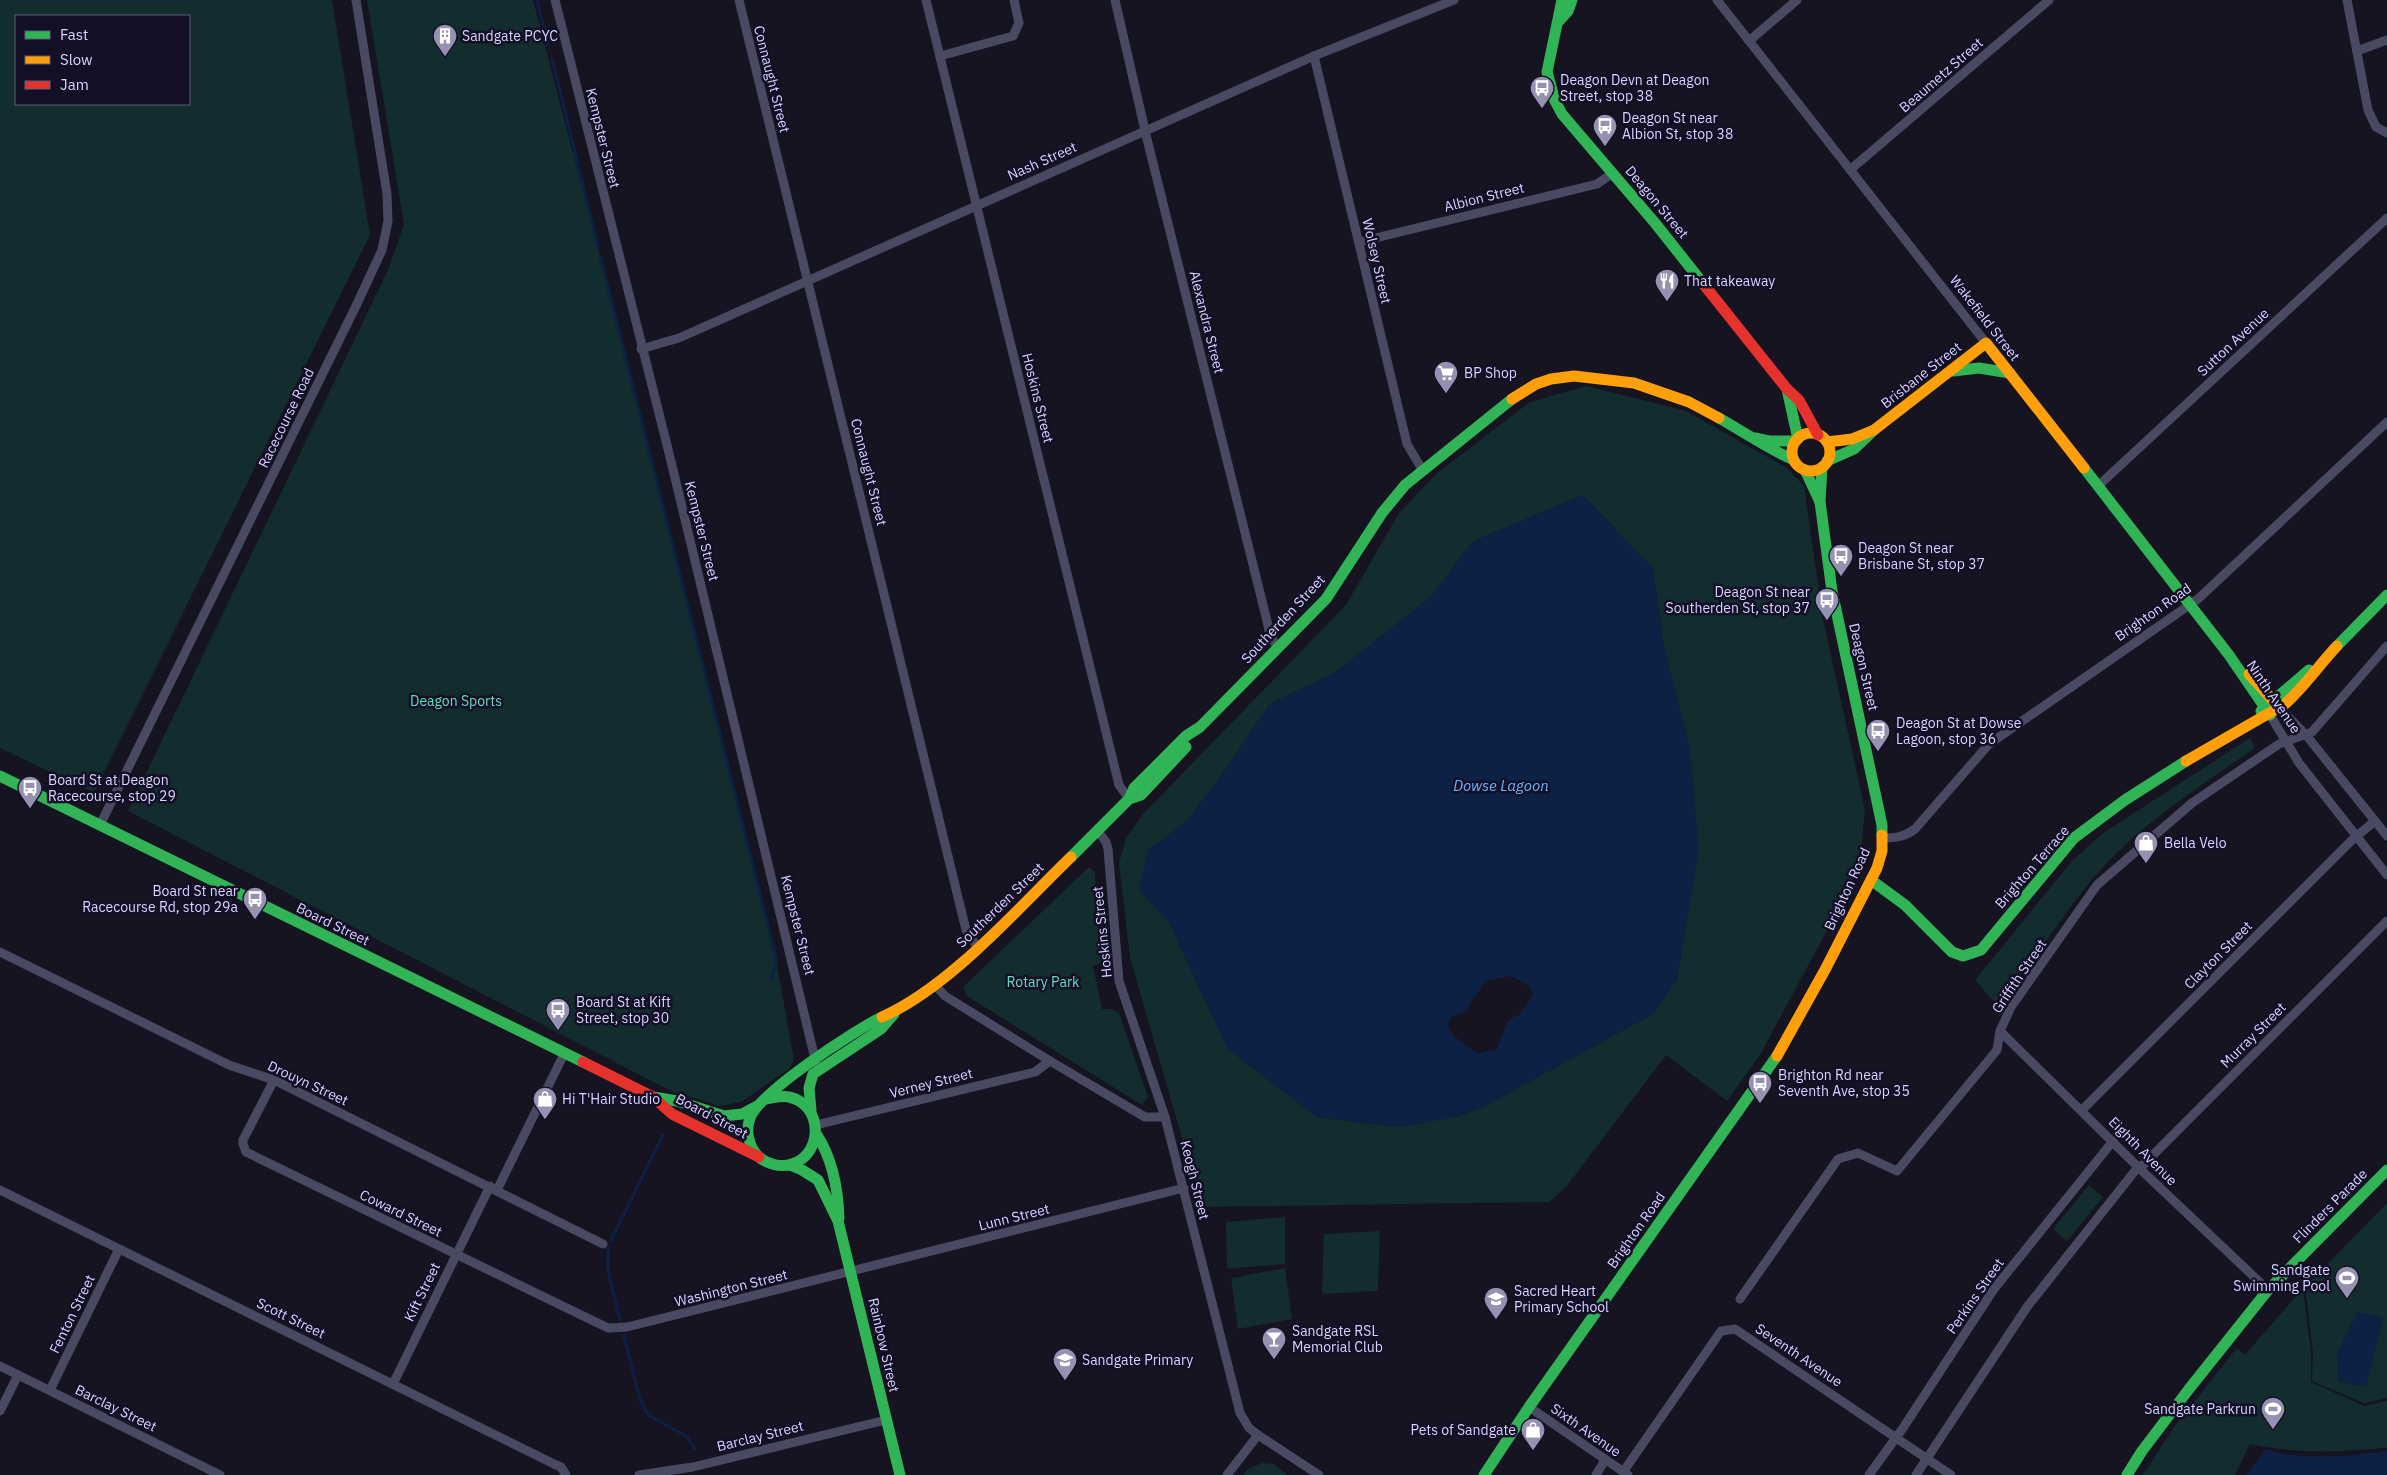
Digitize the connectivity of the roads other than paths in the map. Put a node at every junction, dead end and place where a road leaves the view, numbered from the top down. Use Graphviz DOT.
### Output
graph roads {
  1 [pos="356,0"];
  2 [pos="555,0"];
  3 [pos="739,0"];
  4 [pos="926,0"];
  5 [pos="1014,0"];
  6 [pos="1115,0"];
  7 [pos="1454,0"];
  8 [pos="1564,0"];
  9 [pos="1717,0"];
  10 [pos="1797,0"];
  11 [pos="2049,0"];
  12 [pos="2347,0"];
  13 [pos="2387,40"];
  14 [pos="1749,41"];
  15 [pos="2357,50"];
  16 [pos="940,56"];
  17 [pos="1314,56"];
  18 [pos="1145,131"];
  19 [pos="2387,134"];
  20 [pos="1850,170"];
  21 [pos="1613,173"];
  22 [pos="977,205"];
  23 [pos="2386,222"];
  24 [pos="1358,242"];
  25 [pos="808,280"];
  26 [pos="1986,343"];
  27 [pos="641,349"];
  28 [pos="1950,372"];
  29 [pos="2010,373"];
  30 [pos="1787,389"];
  31 [pos="2387,422"];
  32 [pos="1874,430"];
  33 [pos="1755,438"];
  34 [pos="1822,439"];
  35 [pos="1797,440"];
  36 [pos="1794,460"];
  37 [pos="1825,464"];
  38 [pos="1422,469"];
  39 [pos="1805,470"];
  40 [pos="2098,486"];
  41 [pos="1820,502"];
  42 [pos="2387,595"];
  43 [pos="2191,605"];
  44 [pos="2387,646"];
  45 [pos="1278,648"];
  46 [pos="2229,655"];
  47 [pos="2272,709"];
  48 [pos="2306,735"];
  49 [pos="2286,740"];
  50 [pos="0,776"];
  51 [pos="1129,799"];
  52 [pos="2375,821"];
  53 [pos="100,825"];
  54 [pos="1097,830"];
  55 [pos="2386,834"];
  56 [pos="2356,836"];
  57 [pos="1883,838"];
  58 [pos="2387,875"];
  59 [pos="1871,880"];
  60 [pos="2387,921"];
  61 [pos="978,948"];
  62 [pos="0,952"];
  63 [pos="934,984"];
  64 [pos="2000,1031"];
  65 [pos="564,1054"];
  66 [pos="1050,1061"];
  67 [pos="817,1066"];
  68 [pos="274,1080"];
  69 [pos="653,1097"];
  70 [pos="761,1102"];
  71 [pos="811,1110"];
  72 [pos="2082,1110"];
  73 [pos="1165,1117"];
  74 [pos="817,1130"];
  75 [pos="2113,1141"];
  76 [pos="760,1158"];
  77 [pos="790,1165"];
  78 [pos="2138,1167"];
  79 [pos="2387,1170"];
  80 [pos="493,1188"];
  81 [pos="1184,1188"];
  82 [pos="0,1190"];
  83 [pos="838,1221"];
  84 [pos="603,1244"];
  85 [pos="120,1249"];
  86 [pos="456,1255"];
  87 [pos="851,1273"];
  88 [pos="2268,1290"];
  89 [pos="1740,1299"];
  90 [pos="617,1329"];
  91 [pos="0,1366"];
  92 [pos="18,1375"];
  93 [pos="393,1384"];
  94 [pos="50,1390"];
  95 [pos="1529,1407"];
  96 [pos="0,1410"];
  97 [pos="886,1420"];
  98 [pos="1258,1435"];
  99 [pos="1896,1438"];
  100 [pos="1926,1458"];
  101 [pos="1605,1460"];
  102 [pos="1625,1473"];
  103 [pos="220,1475"];
  104 [pos="566,1475"];
  105 [pos="639,1475"];
  106 [pos="900,1475"];
  107 [pos="1227,1475"];
  108 [pos="1319,1475"];
  109 [pos="1484,1475"];
  110 [pos="1596,1475"];
  111 [pos="1869,1475"];
  112 [pos="1916,1475"];
  113 [pos="1951,1475"];
  114 [pos="2127,1475"];
  1 -- 53 [label="street, Racecourse Road"];
  2 -- 27 [label="street, Kempster Street"];
  3 -- 25 [label="street, Connaught Street"];
  4 -- 16 [label="street, Hoskins Street"];
  5 -- 16 [label="street"];
  6 -- 18 [label="street, Alexandra Street"];
  7 -- 17 [label="street, Nash Street"];
  8 -- 21 [label="main road, Deagon Street"];
  9 -- 14 [label="street, Wakefield Street"];
  10 -- 14 [label="street"];
  11 -- 20 [label="street, Beaumetz Street"];
  12 -- 15 [label="street"];
  13 -- 15 [label="street"];
  14 -- 20 [label="street, Wakefield Street"];
  15 -- 19 [label="street"];
  16 -- 22 [label="street, Hoskins Street"];
  17 -- 18 [label="street, Nash Street"];
  17 -- 24 [label="street, Wolsey Street"];
  18 -- 22 [label="street, Nash Street"];
  18 -- 45 [label="street, Alexandra Street"];
  20 -- 26 [label="street, Wakefield Street"];
  21 -- 24 [label="street, Albion Street"];
  21 -- 30 [label="main road, Deagon Street"];
  22 -- 25 [label="street, Nash Street"];
  22 -- 51 [label="street, Hoskins Street"];
  23 -- 40 [label="street, Sutton Avenue"];
  24 -- 38 [label="street, Wolsey Street"];
  25 -- 27 [label="street, Nash Street"];
  25 -- 61 [label="street, Connaught Street"];
  26 -- 28 [label="main road, Brisbane Street"];
  26 -- 29 [label="main road, Wakefield Street"];
  27 -- 67 [label="street, Kempster Street"];
  28 -- 29 [label="main road"];
  28 -- 32 [label="main road, Brisbane Street"];
  29 -- 40 [label="main road, Wakefield Street"];
  30 -- 34 [label="main road, Deagon Street"];
  30 -- 35 [label="main road, Deagon Street"];
  31 -- 43 [label="street, Brighton Road"];
  32 -- 34 [label="main road, Brisbane Street"];
  32 -- 37 [label="main road, Brisbane Street"];
  33 -- 35 [label="main road, Southerden Street"];
  33 -- 36 [label="main road, Southerden Street"];
  33 -- 38 [label="main road, Southerden Street"];
  34 -- 35 [label="main road"];
  34 -- 37 [label="main road"];
  35 -- 36 [label="main road"];
  36 -- 39 [label="main road"];
  37 -- 39 [label="main road"];
  37 -- 41 [label="main road, Deagon Street"];
  38 -- 45 [label="main road, Southerden Street"];
  39 -- 41 [label="main road, Deagon Street"];
  40 -- 43 [label="main road, Wakefield Street"];
  41 -- 57 [label="main road, Deagon Street"];
  42 -- 47 [label="main road, Brighton Terrace"];
  43 -- 46 [label="main road, Wakefield Street"];
  43 -- 57 [label="street, Brighton Road"];
  44 -- 48 [label="street"];
  45 -- 51 [label="main road, Southerden Street"];
  46 -- 47 [label="main road, Ninth Avenue"];
  47 -- 48 [label="street, Ninth Avenue"];
  47 -- 49 [label="street, Ninth Avenue"];
  47 -- 59 [label="main road, Brighton Terrace"];
  48 -- 49 [label="street, Griffith Street"];
  48 -- 52 [label="street, Ninth Avenue"];
  49 -- 56 [label="street, Ninth Avenue"];
  49 -- 64 [label="street, Griffith Street"];
  50 -- 53 [label="main road, Board Street"];
  51 -- 54 [label="main road, Southerden Street"];
  52 -- 55 [label="street, Ninth Avenue"];
  52 -- 56 [label="street, Clayton Street"];
  53 -- 65 [label="main road, Board Street"];
  54 -- 61 [label="main road, Southerden Street"];
  54 -- 73 [label="street, Hoskins Street"];
  56 -- 58 [label="street, Ninth Avenue"];
  56 -- 72 [label="street, Clayton Street"];
  57 -- 59 [label="main road, Brighton Road"];
  59 -- 95 [label="main road, Brighton Road"];
  60 -- 78 [label="street, Murray Street"];
  61 -- 63 [label="main road, Southerden Street"];
  62 -- 68 [label="street, Drouyn Street"];
  63 -- 66 [label="street"];
  63 -- 67 [label="main road, Southerden Street"];
  64 -- 72 [label="street, Eighth Avenue"];
  64 -- 89 [label="street, Griffith Street"];
  65 -- 69 [label="main road, Board Street"];
  65 -- 80 [label="street, Kift Street"];
  66 -- 73 [label="street"];
  66 -- 74 [label="street, Verney Street"];
  67 -- 70 [label="main road, Southerden Street"];
  67 -- 71 [label="main road"];
  68 -- 80 [label="street, Drouyn Street"];
  68 -- 86 [label="street, Coward Street"];
  69 -- 70 [label="main road, Board Street"];
  69 -- 76 [label="main road, Board Street"];
  70 -- 71 [label="main road"];
  70 -- 76 [label="main road"];
  71 -- 74 [label="main road"];
  72 -- 75 [label="street, Eighth Avenue"];
  73 -- 81 [label="street, Keogh Street"];
  74 -- 77 [label="main road"];
  74 -- 83 [label="main road, Rainbow Street"];
  75 -- 78 [label="street, Eighth Avenue"];
  75 -- 99 [label="street, Perkins Street"];
  76 -- 77 [label="main road"];
  77 -- 83 [label="main road, Rainbow Street"];
  78 -- 88 [label="street, Eighth Avenue"];
  78 -- 100 [label="street"];
  79 -- 88 [label="main road, Flinders Parade"];
  80 -- 84 [label="street, Drouyn Street"];
  80 -- 86 [label="street, Kift Street"];
  81 -- 87 [label="street, Lunn Street"];
  81 -- 98 [label="street, Keogh Street"];
  82 -- 85 [label="street, Scott Street"];
  83 -- 87 [label="main road, Rainbow Street"];
  85 -- 93 [label="street, Scott Street"];
  85 -- 94 [label="street, Fenton Street"];
  86 -- 90 [label="street, Coward Street"];
  86 -- 93 [label="street, Kift Street"];
  87 -- 90 [label="street, Washington Street"];
  87 -- 97 [label="main road, Rainbow Street"];
  88 -- 114 [label="main road, Flinders Parade"];
  91 -- 92 [label="street, Barclay Street"];
  92 -- 94 [label="street, Barclay Street"];
  92 -- 96 [label="street"];
  93 -- 104 [label="street, Scott Street"];
  94 -- 103 [label="street, Barclay Street"];
  95 -- 101 [label="street, Sixth Avenue"];
  95 -- 109 [label="main road, Brighton Road"];
  97 -- 105 [label="street, Barclay Street"];
  97 -- 106 [label="main road, Rainbow Street"];
  98 -- 107 [label="street"];
  98 -- 108 [label="street, Keogh Street"];
  99 -- 100 [label="street, Seventh Avenue"];
  99 -- 102 [label="street, Seventh Avenue"];
  99 -- 111 [label="street, Perkins Street"];
  100 -- 112 [label="street"];
  100 -- 113 [label="street, Seventh Avenue"];
  101 -- 102 [label="street, Sixth Avenue"];
  101 -- 110 [label="street"];
}
